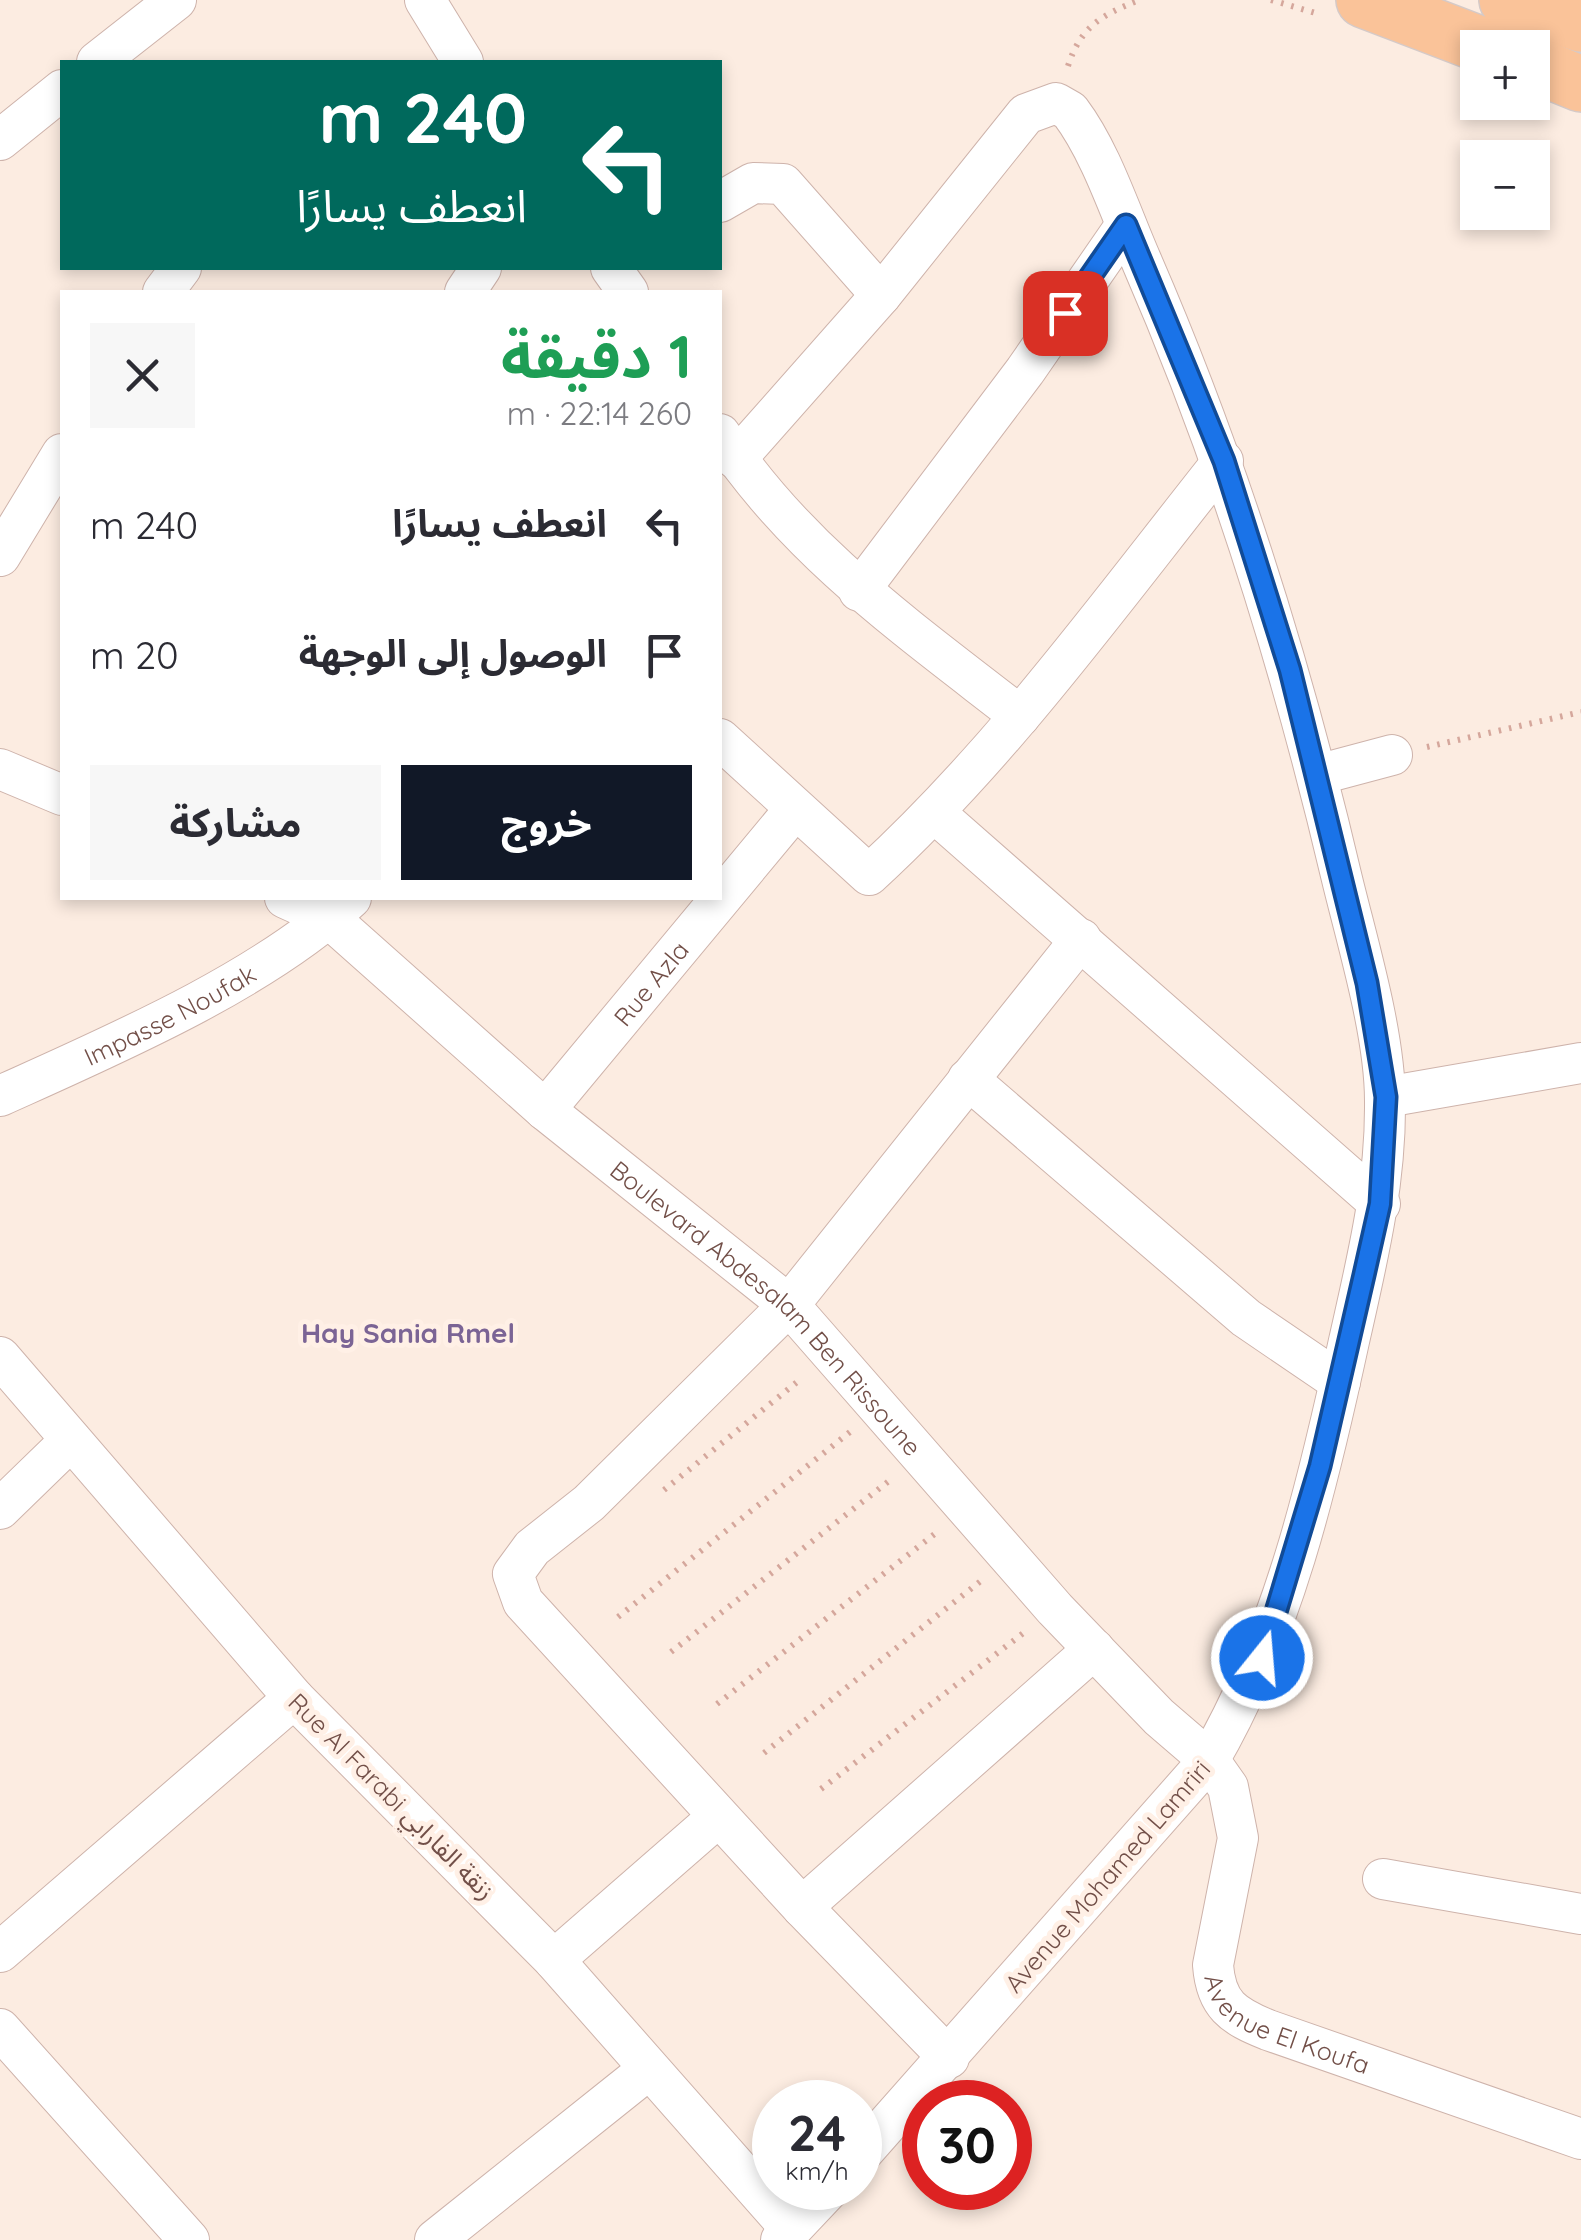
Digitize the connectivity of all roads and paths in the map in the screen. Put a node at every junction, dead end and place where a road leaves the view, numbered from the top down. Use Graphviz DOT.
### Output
graph roads {
  1 [pos="176,0"];
  2 [pos="425,0"];
  3 [pos="1139,0"];
  4 [pos="1364,0"];
  5 [pos="1507,0"];
  6 [pos="1581,24"];
  7 [pos="1460,37"];
  8 [pos="100,60"];
  9 [pos="462,60"];
  10 [pos="1550,71"];
  11 [pos="1581,84"];
  12 [pos="60,92"];
  13 [pos="1067,112"];
  14 [pos="0,140"];
  15 [pos="722,201"];
  16 [pos="1126,225"];
  17 [pos="882,294"];
  18 [pos="728,446"];
  19 [pos="60,457"];
  20 [pos="1224,461"];
  21 [pos="0,556"];
  22 [pos="859,592"];
  23 [pos="1581,712"];
  24 [pos="1020,716"];
  25 [pos="722,741"];
  26 [pos="1392,755"];
  27 [pos="0,769"];
  28 [pos="1318,775"];
  29 [pos="60,794"];
  30 [pos="796,810"];
  31 [pos="936,814"];
  32 [pos="722,899"];
  33 [pos="296,900"];
  34 [pos="721,900"];
  35 [pos="340,908"];
  36 [pos="1081,939"];
  37 [pos="1581,1064"];
  38 [pos="968,1079"];
  39 [pos="0,1096"];
  40 [pos="1386,1097"];
  41 [pos="546,1110"];
  42 [pos="1380,1204"];
  43 [pos="789,1304"];
  44 [pos="830,1355"];
  45 [pos="0,1357"];
  46 [pos="1340,1382"];
  47 [pos="879,1409"];
  48 [pos="71,1440"];
  49 [pos="922,1456"];
  50 [pos="651,1501"];
  51 [pos="968,1507"];
  52 [pos="0,1508"];
  53 [pos="1010,1558"];
  54 [pos="1055,1609"];
  55 [pos="618,1617"];
  56 [pos="1094,1649"];
  57 [pos="672,1652"];
  58 [pos="294,1698"];
  59 [pos="717,1704"];
  60 [pos="764,1752"];
  61 [pos="1208,1760"];
  62 [pos="821,1788"];
  63 [pos="718,1816"];
  64 [pos="1383,1879"];
  65 [pos="802,1907"];
  66 [pos="1581,1914"];
  67 [pos="0,1952"];
  68 [pos="554,1960"];
  69 [pos="0,2030"];
  70 [pos="949,2058"];
  71 [pos="650,2069"];
  72 [pos="882,2130"];
  73 [pos="1581,2139"];
  74 [pos="809,2210"];
  75 [pos="786,2235"];
  76 [pos="189,2240"];
  77 [pos="435,2240"];
  1 -- 8 [label="street"];
  2 -- 9 [label="street"];
  3 -- 13 [label="path"];
  4 -- 7 [label="main road"];
  5 -- 6 [label="main road"];
  10 -- 11 [label="main road"];
  12 -- 14 [label="street"];
  13 -- 16 [label="street, Avenue Mohamed Lamriri"];
  13 -- 17 [label="street"];
  15 -- 17 [label="street"];
  16 -- 20 [label="street, Avenue Mohamed Lamriri"];
  16 -- 22 [label="street"];
  17 -- 18 [label="street"];
  18 -- 22 [label="street"];
  19 -- 21 [label="street"];
  20 -- 24 [label="street"];
  20 -- 28 [label="street, Avenue Mohamed Lamriri"];
  22 -- 24 [label="street"];
  23 -- 26 [label="path"];
  24 -- 31 [label="street"];
  25 -- 30 [label="street"];
  26 -- 28 [label="street"];
  27 -- 29 [label="street"];
  28 -- 40 [label="street, Avenue Mohamed Lamriri"];
  30 -- 31 [label="street"];
  30 -- 32 [label="street, Rue Azla"];
  31 -- 36 [label="street"];
  33 -- 35 [label="street, Boulevard Abdesalam Ben Rissoune"];
  34 -- 41 [label="street, Rue Azla"];
  35 -- 39 [label="street, Impasse Noufak"];
  35 -- 41 [label="street, Boulevard Abdesalam Ben Rissoune"];
  36 -- 38 [label="street"];
  36 -- 42 [label="street"];
  37 -- 40 [label="street"];
  38 -- 43 [label="street"];
  38 -- 46 [label="street"];
  40 -- 42 [label="street, Avenue Mohamed Lamriri"];
  41 -- 43 [label="street, Boulevard Abdesalam Ben Rissoune"];
  42 -- 46 [label="street, Avenue Mohamed Lamriri"];
  43 -- 44 [label="street, Boulevard Abdesalam Ben Rissoune"];
  43 -- 63 [label="street"];
  44 -- 47 [label="street, Boulevard Abdesalam Ben Rissoune"];
  44 -- 50 [label="path"];
  45 -- 48 [label="street, Rue Al Farabi زنقة الفارابي"];
  46 -- 61 [label="street, Avenue Mohamed Lamriri"];
  47 -- 49 [label="street, Boulevard Abdesalam Ben Rissoune"];
  47 -- 55 [label="path"];
  48 -- 52 [label="street"];
  48 -- 58 [label="street, Rue Al Farabi زنقة الفارابي"];
  49 -- 51 [label="street, Boulevard Abdesalam Ben Rissoune"];
  49 -- 57 [label="path"];
  51 -- 53 [label="street, Boulevard Abdesalam Ben Rissoune"];
  51 -- 59 [label="path"];
  53 -- 54 [label="street, Boulevard Abdesalam Ben Rissoune"];
  53 -- 60 [label="path"];
  54 -- 56 [label="street, Boulevard Abdesalam Ben Rissoune"];
  54 -- 62 [label="path"];
  56 -- 61 [label="street, Boulevard Abdesalam Ben Rissoune"];
  56 -- 65 [label="street"];
  58 -- 67 [label="street"];
  58 -- 68 [label="street, Rue Al Farabi زنقة الفارابي"];
  61 -- 70 [label="street, Avenue Mohamed Lamriri"];
  61 -- 73 [label="street, Avenue El Koufa"];
  63 -- 65 [label="street"];
  63 -- 68 [label="street"];
  64 -- 66 [label="street"];
  65 -- 70 [label="street"];
  68 -- 71 [label="street, Rue Al Farabi زنقة الفارابي"];
  69 -- 76 [label="street"];
  70 -- 72 [label="street, Avenue Mohamed Lamriri"];
  71 -- 75 [label="street, Rue Al Farabi زنقة الفارابي"];
  71 -- 77 [label="street"];
  74 -- 75 [label="street"];
}
